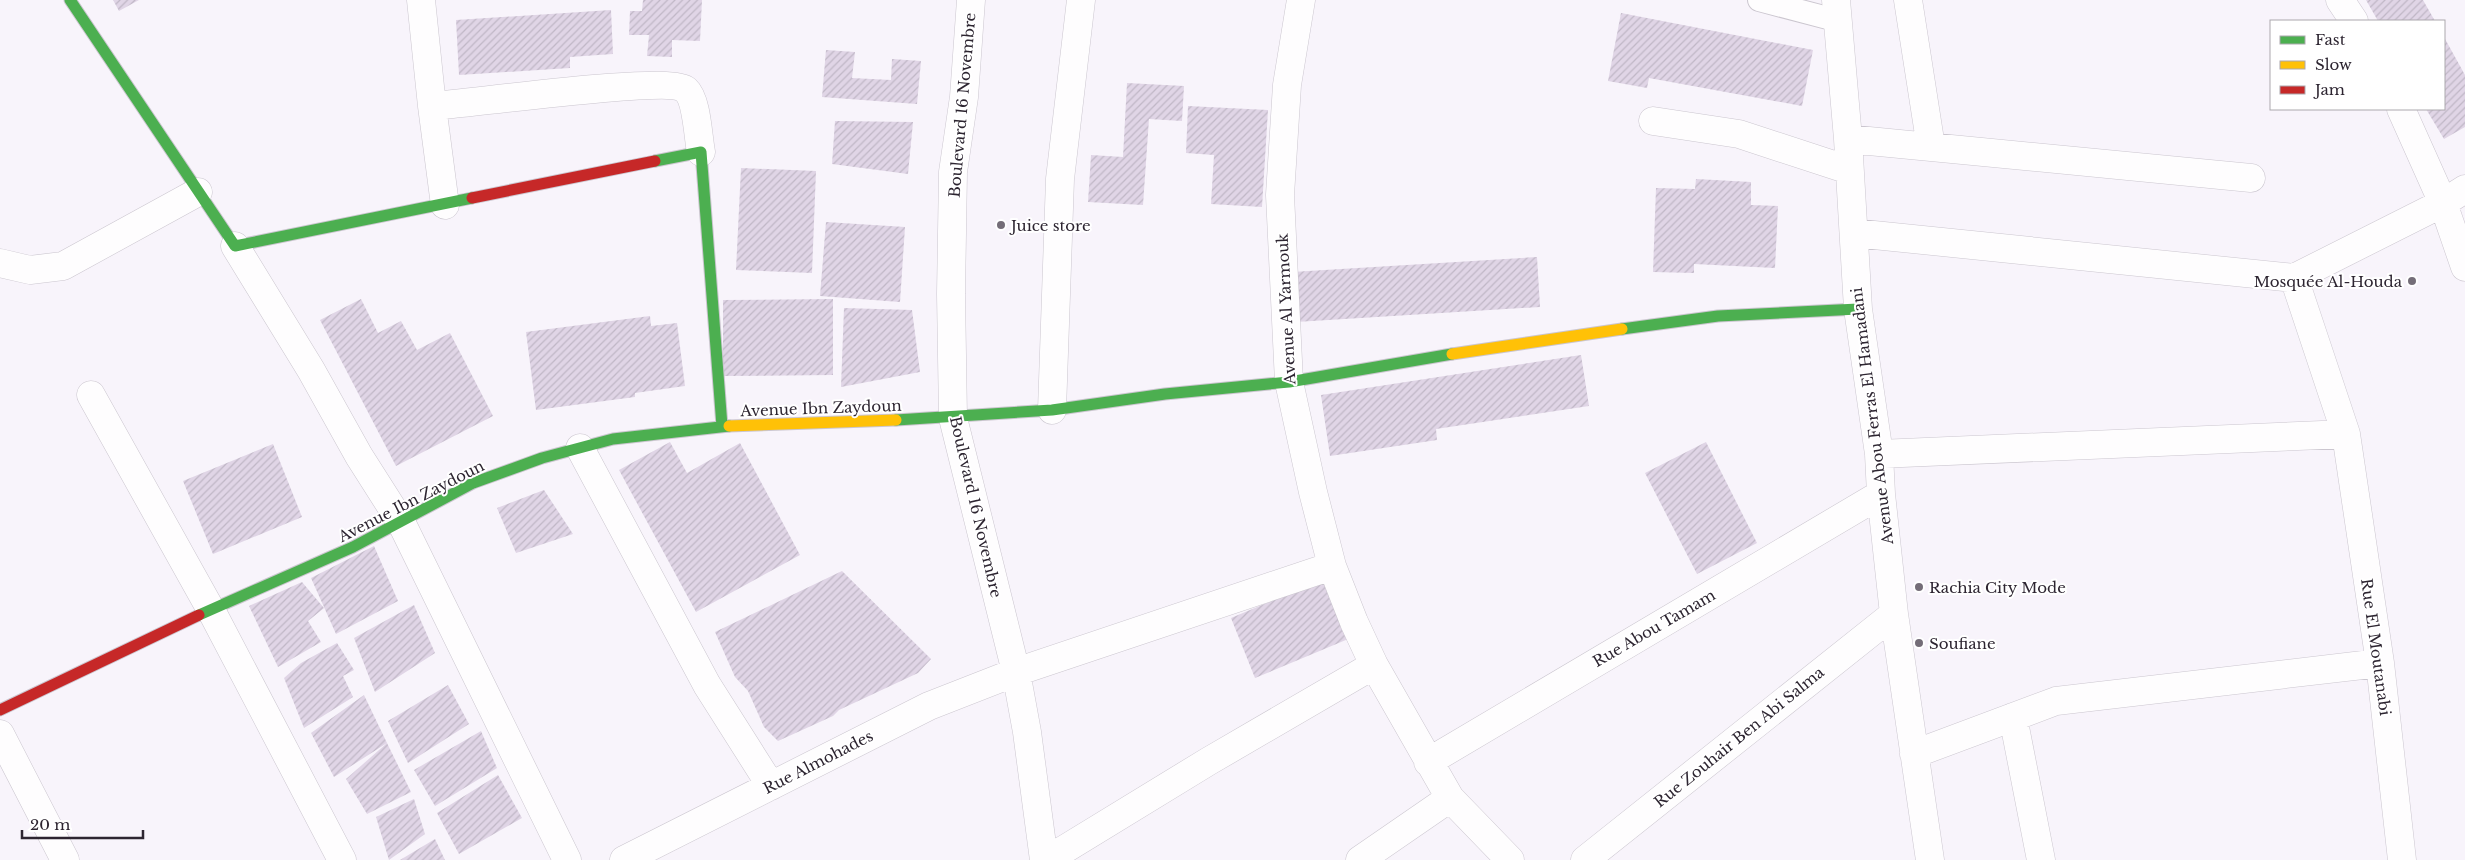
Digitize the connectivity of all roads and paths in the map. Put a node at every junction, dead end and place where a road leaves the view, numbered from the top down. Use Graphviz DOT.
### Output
graph roads {
  1 [pos="70,0"];
  2 [pos="421,0"];
  3 [pos="971,0"];
  4 [pos="1081,0"];
  5 [pos="1301,0"];
  6 [pos="1758,0"];
  7 [pos="1908,0"];
  8 [pos="2340,0"];
  9 [pos="1837,10"];
  10 [pos="2353,20"];
  11 [pos="432,106"];
  12 [pos="2402,110"];
  13 [pos="1653,121"];
  14 [pos="1848,139"];
  15 [pos="1931,147"];
  16 [pos="700,152"];
  17 [pos="1849,170"];
  18 [pos="2251,178"];
  19 [pos="198,192"];
  20 [pos="2454,196"];
  21 [pos="445,205"];
  22 [pos="1854,234"];
  23 [pos="235,246"];
  24 [pos="0,263"];
  25 [pos="2465,267"];
  26 [pos="2294,278"];
  27 [pos="1858,309"];
  28 [pos="1289,382"];
  29 [pos="91,396"];
  30 [pos="1052,410"];
  31 [pos="953,418"];
  32 [pos="722,426"];
  33 [pos="2346,434"];
  34 [pos="580,448"];
  35 [pos="1879,454"];
  36 [pos="1881,494"];
  37 [pos="401,522"];
  38 [pos="1332,566"];
  39 [pos="211,610"];
  40 [pos="1894,614"];
  41 [pos="2380,663"];
  42 [pos="1374,665"];
  43 [pos="1016,672"];
  44 [pos="0,710"];
  45 [pos="2014,717"];
  46 [pos="0,734"];
  47 [pos="1914,754"];
  48 [pos="1428,762"];
  49 [pos="772,786"];
  50 [pos="1450,798"];
  51 [pos="65,860"];
  52 [pos="342,860"];
  53 [pos="567,860"];
  54 [pos="624,860"];
  55 [pos="1044,860"];
  56 [pos="1048,860"];
  57 [pos="1360,860"];
  58 [pos="1510,860"];
  59 [pos="1585,860"];
  60 [pos="1930,860"];
  61 [pos="2041,860"];
  62 [pos="2402,860"];
  1 -- 19 [label="street"];
  2 -- 11 [label="street"];
  3 -- 31 [label="street, Boulevard 16 Novembre"];
  4 -- 30 [label="street"];
  5 -- 28 [label="street, Avenue Al Yarmouk"];
  6 -- 9 [label="lane"];
  7 -- 15 [label="street"];
  8 -- 10 [label="street"];
  9 -- 14 [label="street, Avenue Abou Ferras El Hamadani"];
  11 -- 16 [label="street"];
  11 -- 21 [label="street"];
  12 -- 20 [label="street"];
  13 -- 17 [label="street"];
  14 -- 15 [label="street"];
  14 -- 17 [label="street, Avenue Abou Ferras El Hamadani"];
  15 -- 18 [label="street"];
  16 -- 21 [label="street"];
  16 -- 32 [label="street"];
  17 -- 22 [label="street, Avenue Abou Ferras El Hamadani"];
  19 -- 23 [label="street"];
  19 -- 24 [label="street"];
  20 -- 25 [label="street"];
  20 -- 26 [label="street"];
  21 -- 23 [label="street"];
  22 -- 26 [label="street"];
  22 -- 27 [label="street, Avenue Abou Ferras El Hamadani"];
  23 -- 37 [label="street"];
  26 -- 33 [label="street, Rue El Moutanabi"];
  27 -- 28 [label="street, Avenue Ibn Zaydoun"];
  27 -- 35 [label="street, Avenue Abou Ferras El Hamadani"];
  28 -- 30 [label="street, Avenue Ibn Zaydoun"];
  28 -- 38 [label="street, Avenue Al Yarmouk"];
  29 -- 39 [label="street"];
  30 -- 31 [label="street, Avenue Ibn Zaydoun"];
  31 -- 32 [label="street, Avenue Ibn Zaydoun"];
  31 -- 43 [label="street, Boulevard 16 Novembre"];
  32 -- 34 [label="street, Avenue Ibn Zaydoun"];
  33 -- 35 [label="street"];
  33 -- 41 [label="street, Rue El Moutanabi"];
  34 -- 37 [label="street, Avenue Ibn Zaydoun"];
  34 -- 49 [label="street"];
  35 -- 36 [label="street, Avenue Abou Ferras El Hamadani"];
  36 -- 40 [label="street, Avenue Abou Ferras El Hamadani"];
  36 -- 48 [label="street, Rue Abou Tamam"];
  37 -- 39 [label="street, Avenue Ibn Zaydoun"];
  37 -- 53 [label="street"];
  38 -- 42 [label="street, Avenue Al Yarmouk"];
  38 -- 43 [label="street, Rue Almohades"];
  39 -- 44 [label="street, Avenue Ibn Zaydoun"];
  39 -- 52 [label="street"];
  40 -- 47 [label="street, Avenue Abou Ferras El Hamadani"];
  40 -- 59 [label="street, Rue Zouhair Ben Abi Salma"];
  41 -- 45 [label="street"];
  41 -- 62 [label="street, Rue El Moutanabi"];
  42 -- 48 [label="street, Avenue Al Yarmouk"];
  42 -- 56 [label="street"];
  43 -- 49 [label="street, Rue Almohades"];
  43 -- 55 [label="street, Boulevard 16 Novembre"];
  45 -- 47 [label="street"];
  45 -- 61 [label="street"];
  46 -- 51 [label="street"];
  47 -- 60 [label="street, Avenue Abou Ferras El Hamadani"];
  48 -- 50 [label="street, Avenue Al Yarmouk"];
  49 -- 54 [label="street, Rue Almohades"];
  50 -- 57 [label="street"];
  50 -- 58 [label="street, Avenue Al Yarmouk"];
}
